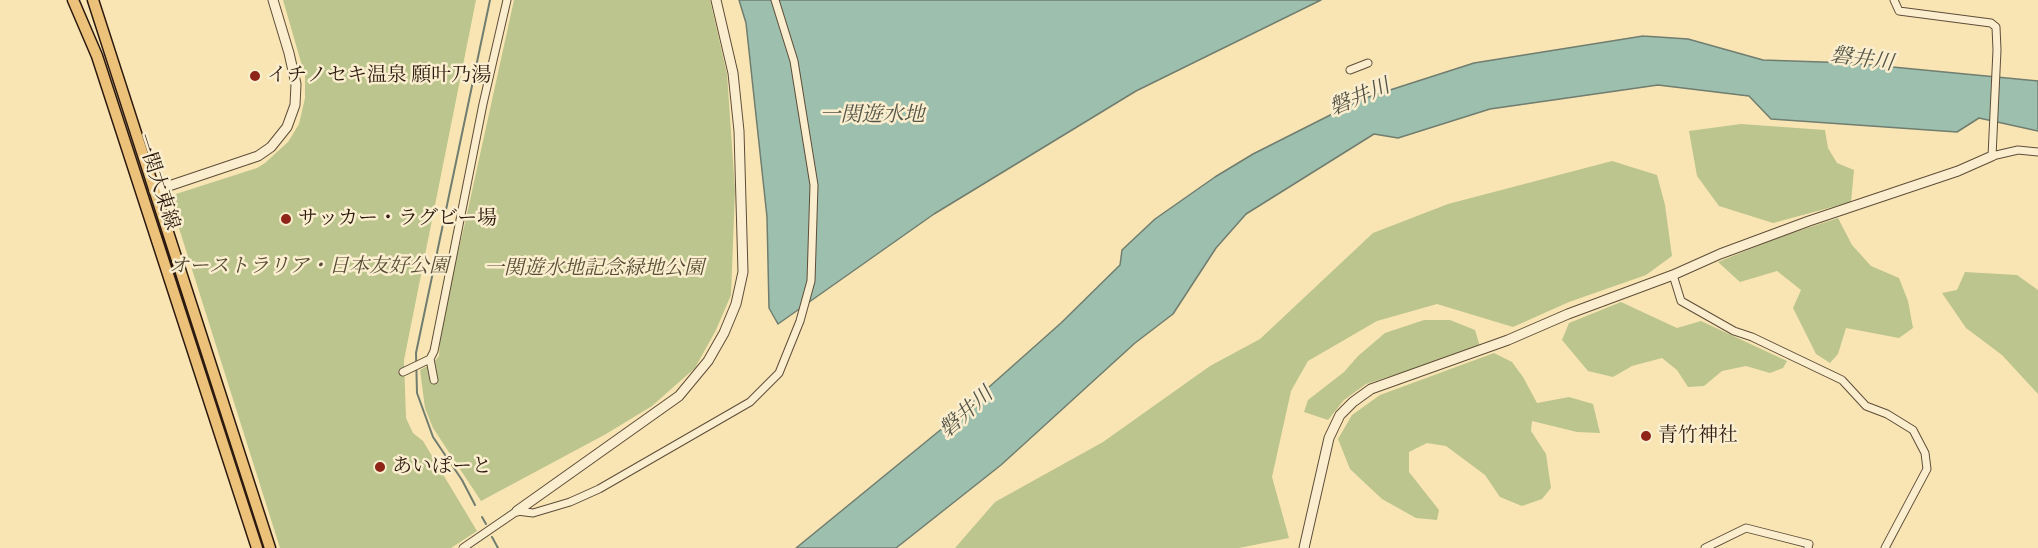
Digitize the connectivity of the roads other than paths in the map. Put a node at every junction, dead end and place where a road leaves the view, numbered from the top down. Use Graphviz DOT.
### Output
graph roads {
  1 [pos="73,0"];
  2 [pos="93,0"];
  3 [pos="273,0"];
  4 [pos="507,0"];
  5 [pos="716,0"];
  6 [pos="775,0"];
  7 [pos="1894,0"];
  8 [pos="1368,63"];
  9 [pos="1350,70"];
  10 [pos="1993,151"];
  11 [pos="2038,152"];
  12 [pos="154,191"];
  13 [pos="1673,275"];
  14 [pos="430,359"];
  15 [pos="403,372"];
  16 [pos="434,380"];
  17 [pos="517,511"];
  18 [pos="257,548"];
  19 [pos="270,548"];
  20 [pos="463,548"];
  21 [pos="1304,548"];
  22 [pos="1705,548"];
  23 [pos="1808,548"];
  24 [pos="1885,548"];
  1 -- 18 [label="main road, 一関大東線"];
  2 -- 12 [label="main road, 一関大東線"];
  3 -- 12 [label="street"];
  4 -- 14 [label="street"];
  5 -- 17 [label="street"];
  6 -- 17 [label="street"];
  7 -- 10 [label="street"];
  8 -- 9 [label="street"];
  10 -- 11 [label="street"];
  10 -- 13 [label="street"];
  12 -- 19 [label="main road, 一関大東線"];
  13 -- 21 [label="street"];
  13 -- 24 [label="street"];
  14 -- 15 [label="street"];
  14 -- 16 [label="street"];
  17 -- 20 [label="street"];
  22 -- 23 [label="street"];
}
